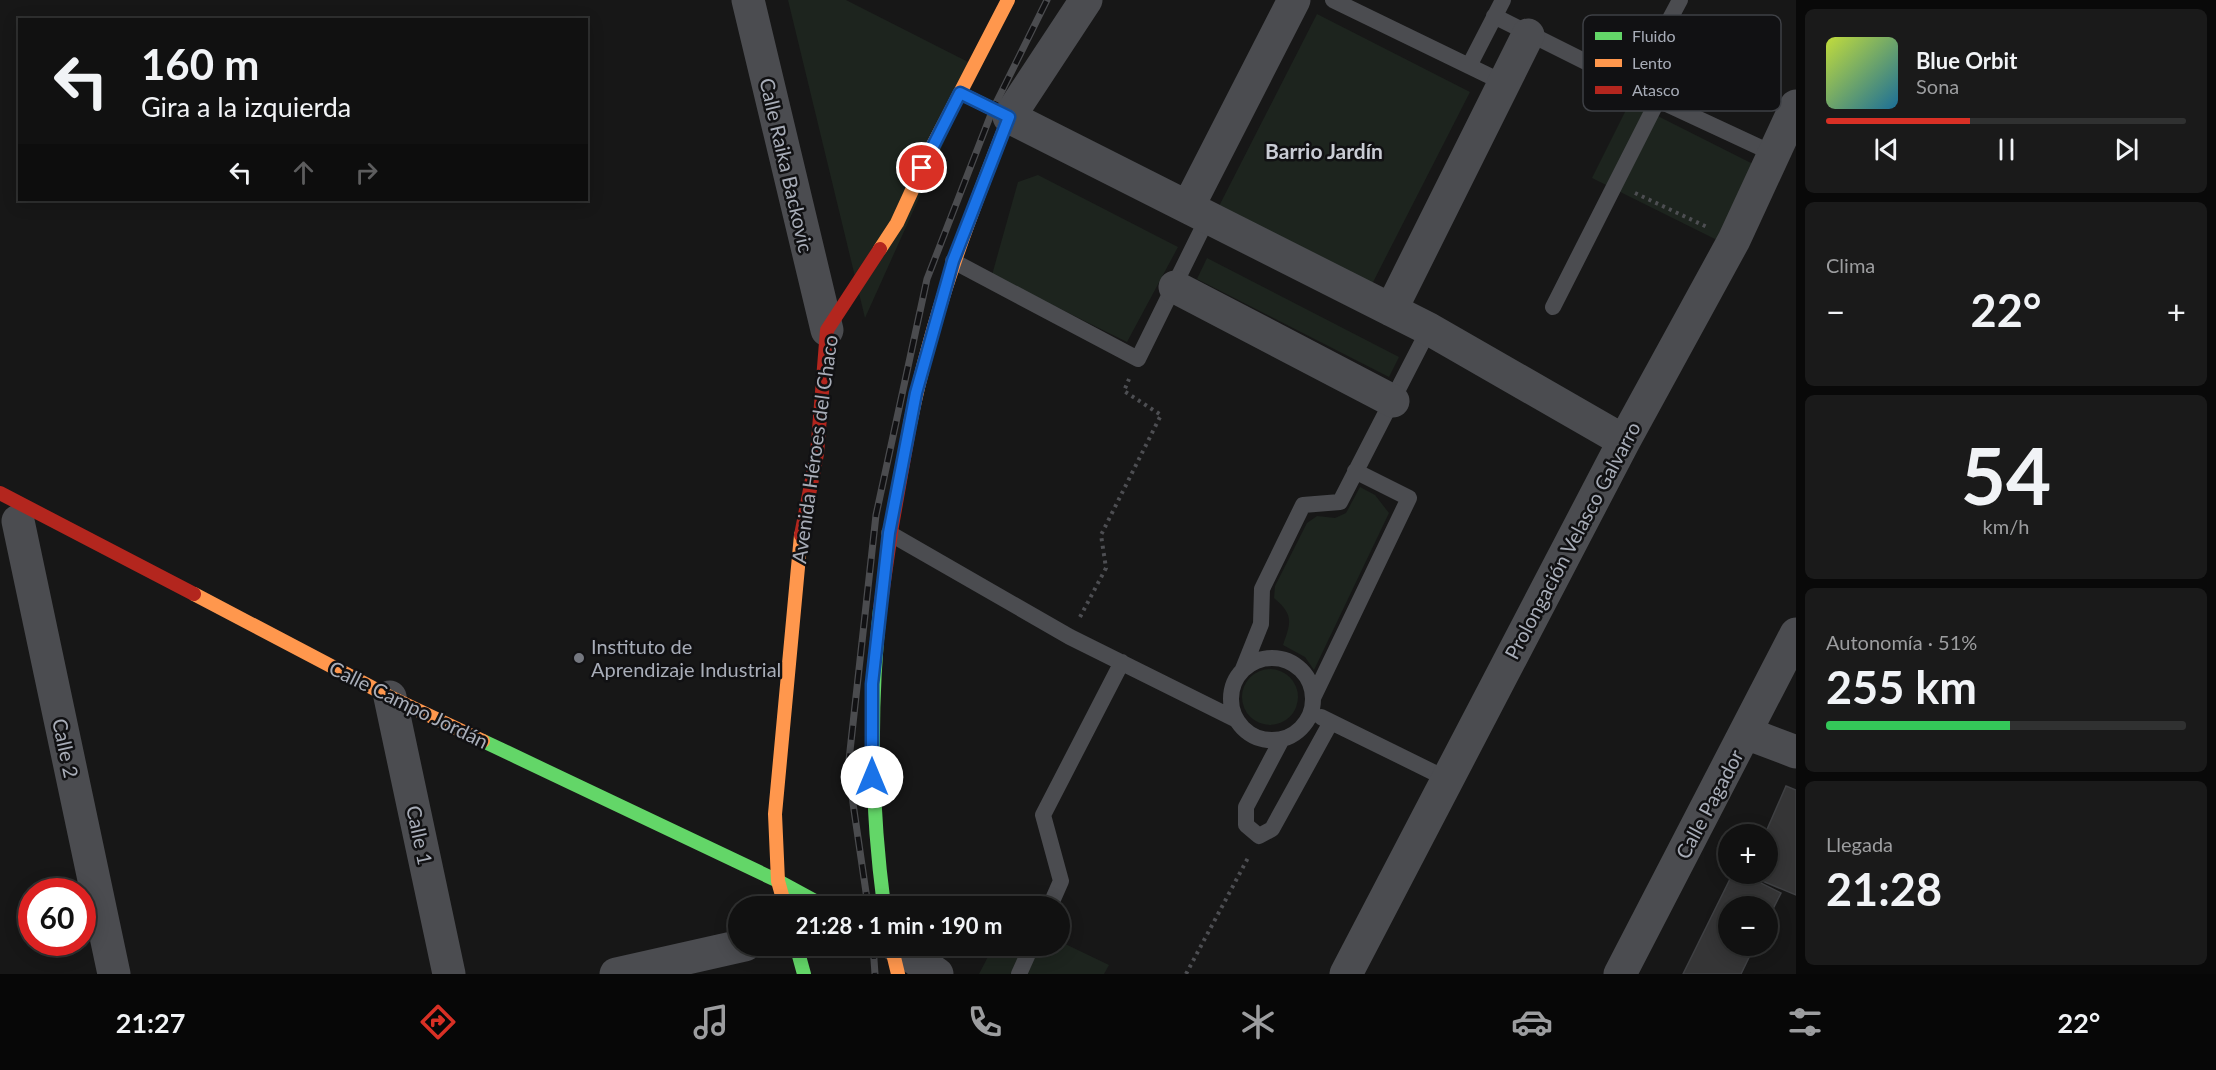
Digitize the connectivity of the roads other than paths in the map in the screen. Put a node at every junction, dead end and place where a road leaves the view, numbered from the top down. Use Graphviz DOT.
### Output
graph roads {
  1 [pos="748,0"];
  2 [pos="1008,0"];
  3 [pos="1086,0"];
  4 [pos="1294,0"];
  5 [pos="1333,0"];
  6 [pos="1503,0"];
  7 [pos="1680,0"];
  8 [pos="1672,15"];
  9 [pos="1494,16"];
  10 [pos="1528,35"];
  11 [pos="1583,61"];
  12 [pos="1469,66"];
  13 [pos="1504,83"];
  14 [pos="960,93"];
  15 [pos="1796,106"];
  16 [pos="1652,111"];
  17 [pos="1682,111"];
  18 [pos="1009,117"];
  19 [pos="1772,153"];
  20 [pos="1198,212"];
  21 [pos="953,261"];
  22 [pos="1175,287"];
  23 [pos="1553,307"];
  24 [pos="1391,310"];
  25 [pos="1429,329"];
  26 [pos="827,330"];
  27 [pos="1393,401"];
  28 [pos="1624,441"];
  29 [pos="1355,471"];
  30 [pos="0,493"];
  31 [pos="20,520"];
  32 [pos="889,533"];
  33 [pos="1796,634"];
  34 [pos="1122,662"];
  35 [pos="1243,669"];
  36 [pos="390,697"];
  37 [pos="1312,705"];
  38 [pos="1235,719"];
  39 [pos="1331,722"];
  40 [pos="1746,733"];
  41 [pos="1282,739"];
  42 [pos="1796,752"];
  43 [pos="1447,779"];
  44 [pos="778,881"];
  45 [pos="782,896"];
  46 [pos="806,896"];
  47 [pos="883,896"];
  48 [pos="1054,896"];
  49 [pos="728,949"];
  50 [pos="799,956"];
  51 [pos="895,956"];
  52 [pos="910,956"];
  53 [pos="1027,956"];
  54 [pos="114,974"];
  55 [pos="449,974"];
  56 [pos="616,974"];
  57 [pos="804,974"];
  58 [pos="898,974"];
  59 [pos="937,974"];
  60 [pos="1019,974"];
  61 [pos="1346,974"];
  62 [pos="1620,974"];
  1 -- 26 [label="street, Calle Raika Backovic"];
  2 -- 14 [label="main road, Avenida Héroes del Chaco"];
  3 -- 18 [label="street"];
  4 -- 20 [label="street"];
  5 -- 12 [label="lane"];
  6 -- 9 [label="lane"];
  7 -- 8 [label="lane"];
  9 -- 10 [label="lane"];
  9 -- 12 [label="lane"];
  10 -- 11 [label="lane"];
  10 -- 13 [label="street"];
  12 -- 13 [label="lane"];
  13 -- 24 [label="street"];
  14 -- 18 [label="main road"];
  14 -- 26 [label="main road, Avenida Héroes del Chaco"];
  15 -- 19 [label="street, Prolongación Velasco Galvarro"];
  16 -- 23 [label="lane"];
  17 -- 19 [label="lane"];
  18 -- 20 [label="street"];
  18 -- 21 [label="main road"];
  19 -- 28 [label="street, Prolongación Velasco Galvarro"];
  20 -- 22 [label="lane"];
  20 -- 24 [label="street"];
  21 -- 22 [label="lane"];
  21 -- 32 [label="main road"];
  22 -- 27 [label="street"];
  24 -- 25 [label="street"];
  25 -- 27 [label="lane"];
  25 -- 28 [label="street"];
  26 -- 44 [label="main road, Avenida Héroes del Chaco"];
  27 -- 29 [label="lane"];
  28 -- 43 [label="street, Prolongación Velasco Galvarro"];
  29 -- 35 [label="lane"];
  29 -- 37 [label="lane"];
  30 -- 31 [label="main road, Calle Campo Jordán"];
  31 -- 36 [label="main road, Calle Campo Jordán"];
  31 -- 54 [label="street, Calle 2"];
  32 -- 34 [label="lane"];
  32 -- 47 [label="main road"];
  33 -- 40 [label="street, Calle Pagador"];
  34 -- 38 [label="lane"];
  34 -- 48 [label="lane"];
  35 -- 37 [label="lane"];
  35 -- 38 [label="lane"];
  36 -- 44 [label="main road, Calle Campo Jordán"];
  36 -- 55 [label="street, Calle 1"];
  37 -- 39 [label="lane"];
  37 -- 41 [label="lane"];
  38 -- 41 [label="lane"];
  39 -- 41 [label="lane"];
  39 -- 43 [label="lane"];
  40 -- 42 [label="street"];
  40 -- 62 [label="street, Calle Pagador"];
  43 -- 61 [label="street, Prolongación Velasco Galvarro"];
  44 -- 45 [label="main road, Avenida Héroes del Chaco"];
  44 -- 46 [label="main road, Calle Campo Jordán"];
  49 -- 56 [label="street"];
  50 -- 57 [label="main road"];
  51 -- 58 [label="main road"];
  52 -- 59 [label="street"];
  53 -- 60 [label="lane"];
}
